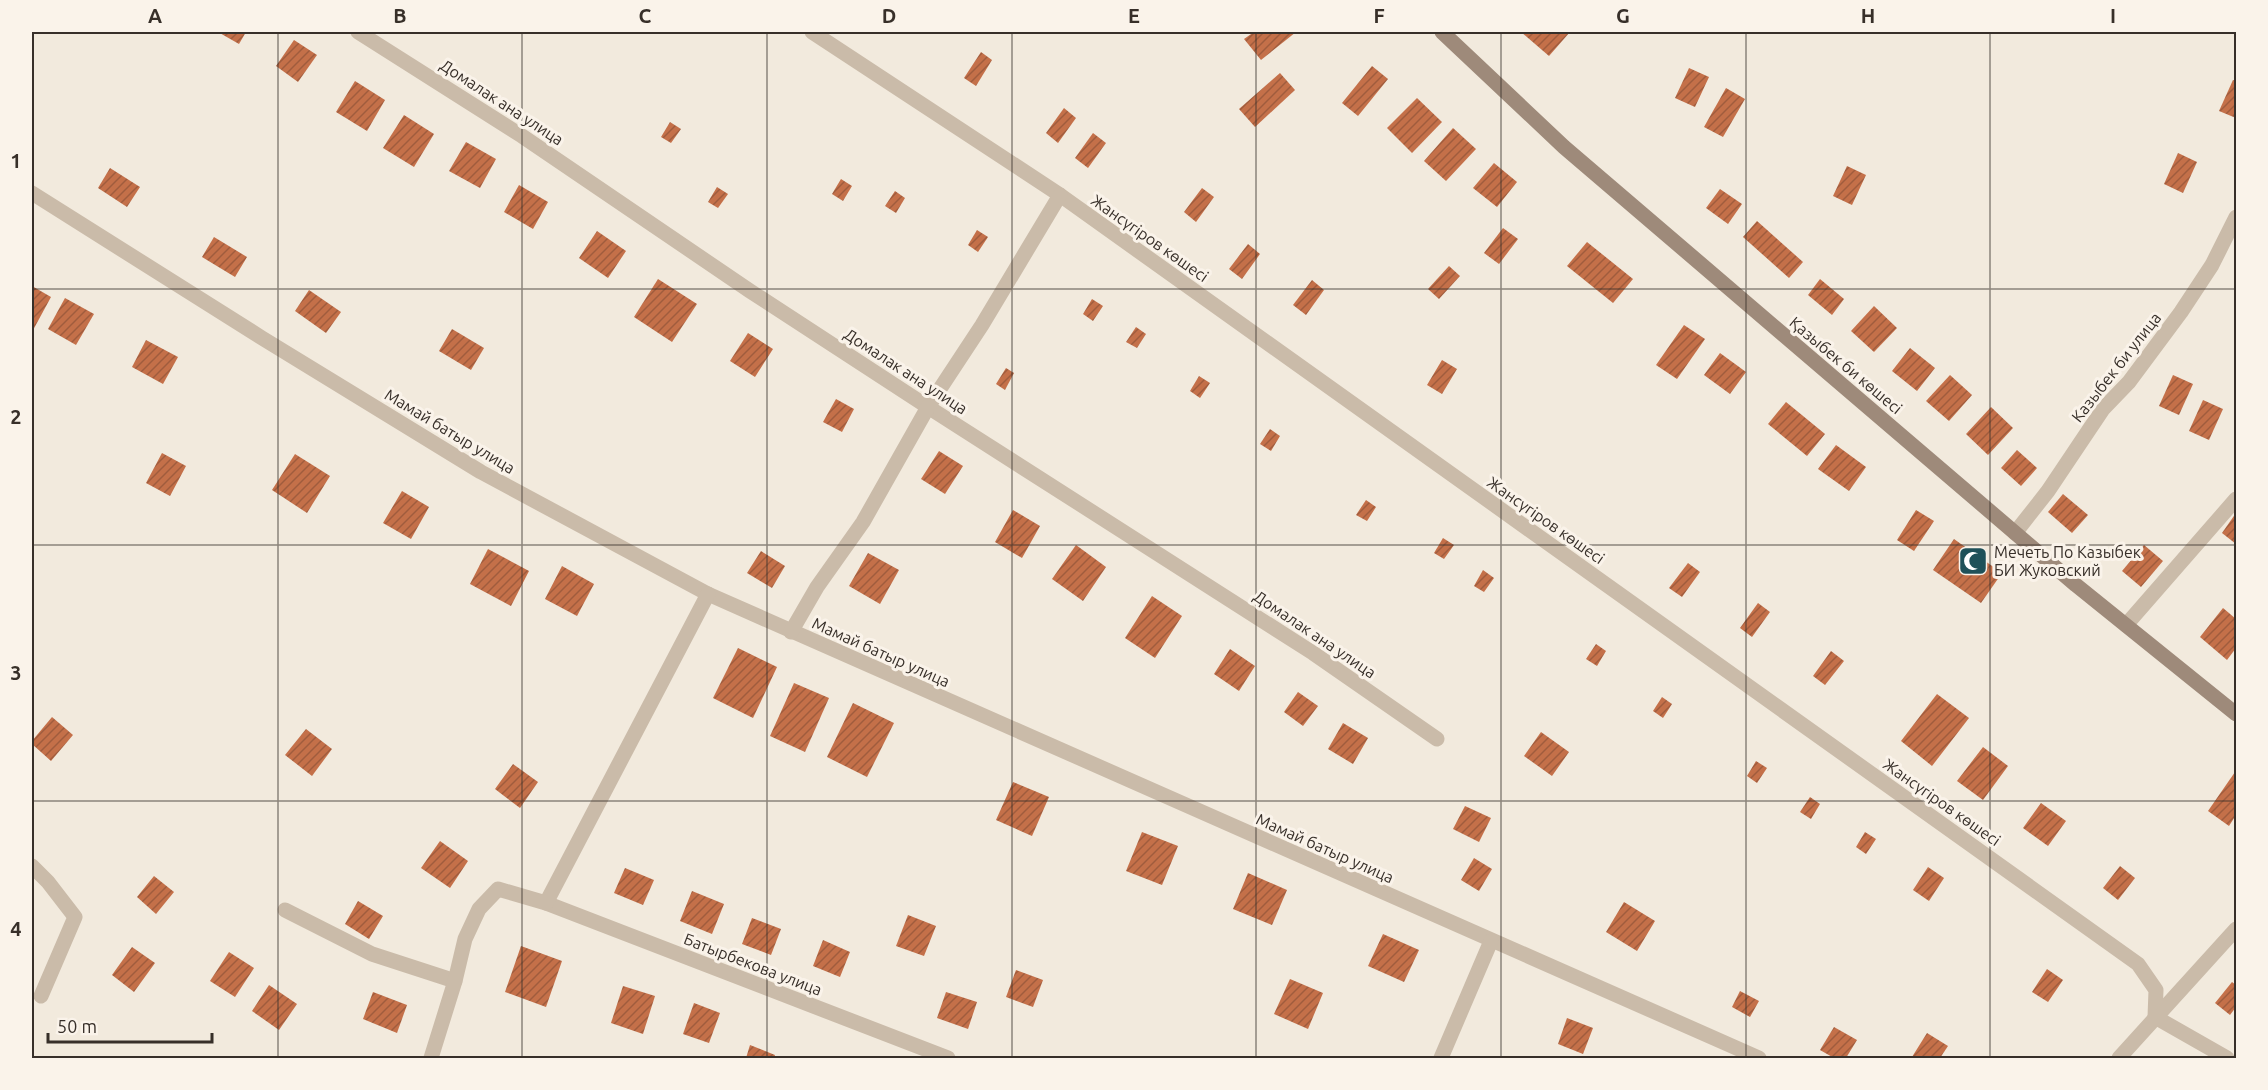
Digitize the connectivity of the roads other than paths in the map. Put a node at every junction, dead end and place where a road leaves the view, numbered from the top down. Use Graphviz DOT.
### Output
graph roads {
  1 [pos="358,32"];
  2 [pos="812,32"];
  3 [pos="1442,32"];
  4 [pos="32,193"];
  5 [pos="1060,195"];
  6 [pos="2236,218"];
  7 [pos="928,407"];
  8 [pos="2236,499"];
  9 [pos="2015,533"];
  10 [pos="708,594"];
  11 [pos="2126,625"];
  12 [pos="791,632"];
  13 [pos="2236,714"];
  14 [pos="1437,739"];
  15 [pos="32,866"];
  16 [pos="546,903"];
  17 [pos="285,910"];
  18 [pos="2236,929"];
  19 [pos="1491,941"];
  20 [pos="455,981"];
  21 [pos="42,996"];
  22 [pos="2155,1017"];
  23 [pos="431,1059"];
  24 [pos="948,1059"];
  25 [pos="1441,1059"];
  26 [pos="1759,1059"];
  27 [pos="2119,1059"];
  28 [pos="2227,1059"];
  1 -- 7 [label="street, Домалак ана улица"];
  2 -- 5 [label="street, Жансүгіров көшесі"];
  3 -- 9 [label="main road, Қазыбек би көшесі"];
  4 -- 10 [label="street, Мамай батыр улица"];
  5 -- 7 [label="street"];
  5 -- 22 [label="street, Жансүгіров көшесі"];
  6 -- 9 [label="street, Казыбек би улица"];
  7 -- 12 [label="street"];
  7 -- 14 [label="street, Домалак ана улица"];
  8 -- 11 [label="street"];
  9 -- 11 [label="main road, Қазыбек би көшесі"];
  10 -- 12 [label="street, Мамай батыр улица"];
  10 -- 16 [label="street"];
  11 -- 13 [label="main road, Қазыбек би көшесі"];
  12 -- 19 [label="street, Мамай батыр улица"];
  15 -- 21 [label="street"];
  16 -- 20 [label="street, Батырбекова улица"];
  16 -- 24 [label="street, Батырбекова улица"];
  17 -- 20 [label="street"];
  18 -- 22 [label="street"];
  19 -- 25 [label="street"];
  19 -- 26 [label="street, Мамай батыр улица"];
  20 -- 23 [label="street, Батырбекова улица"];
  22 -- 27 [label="street"];
  22 -- 28 [label="street"];
}
